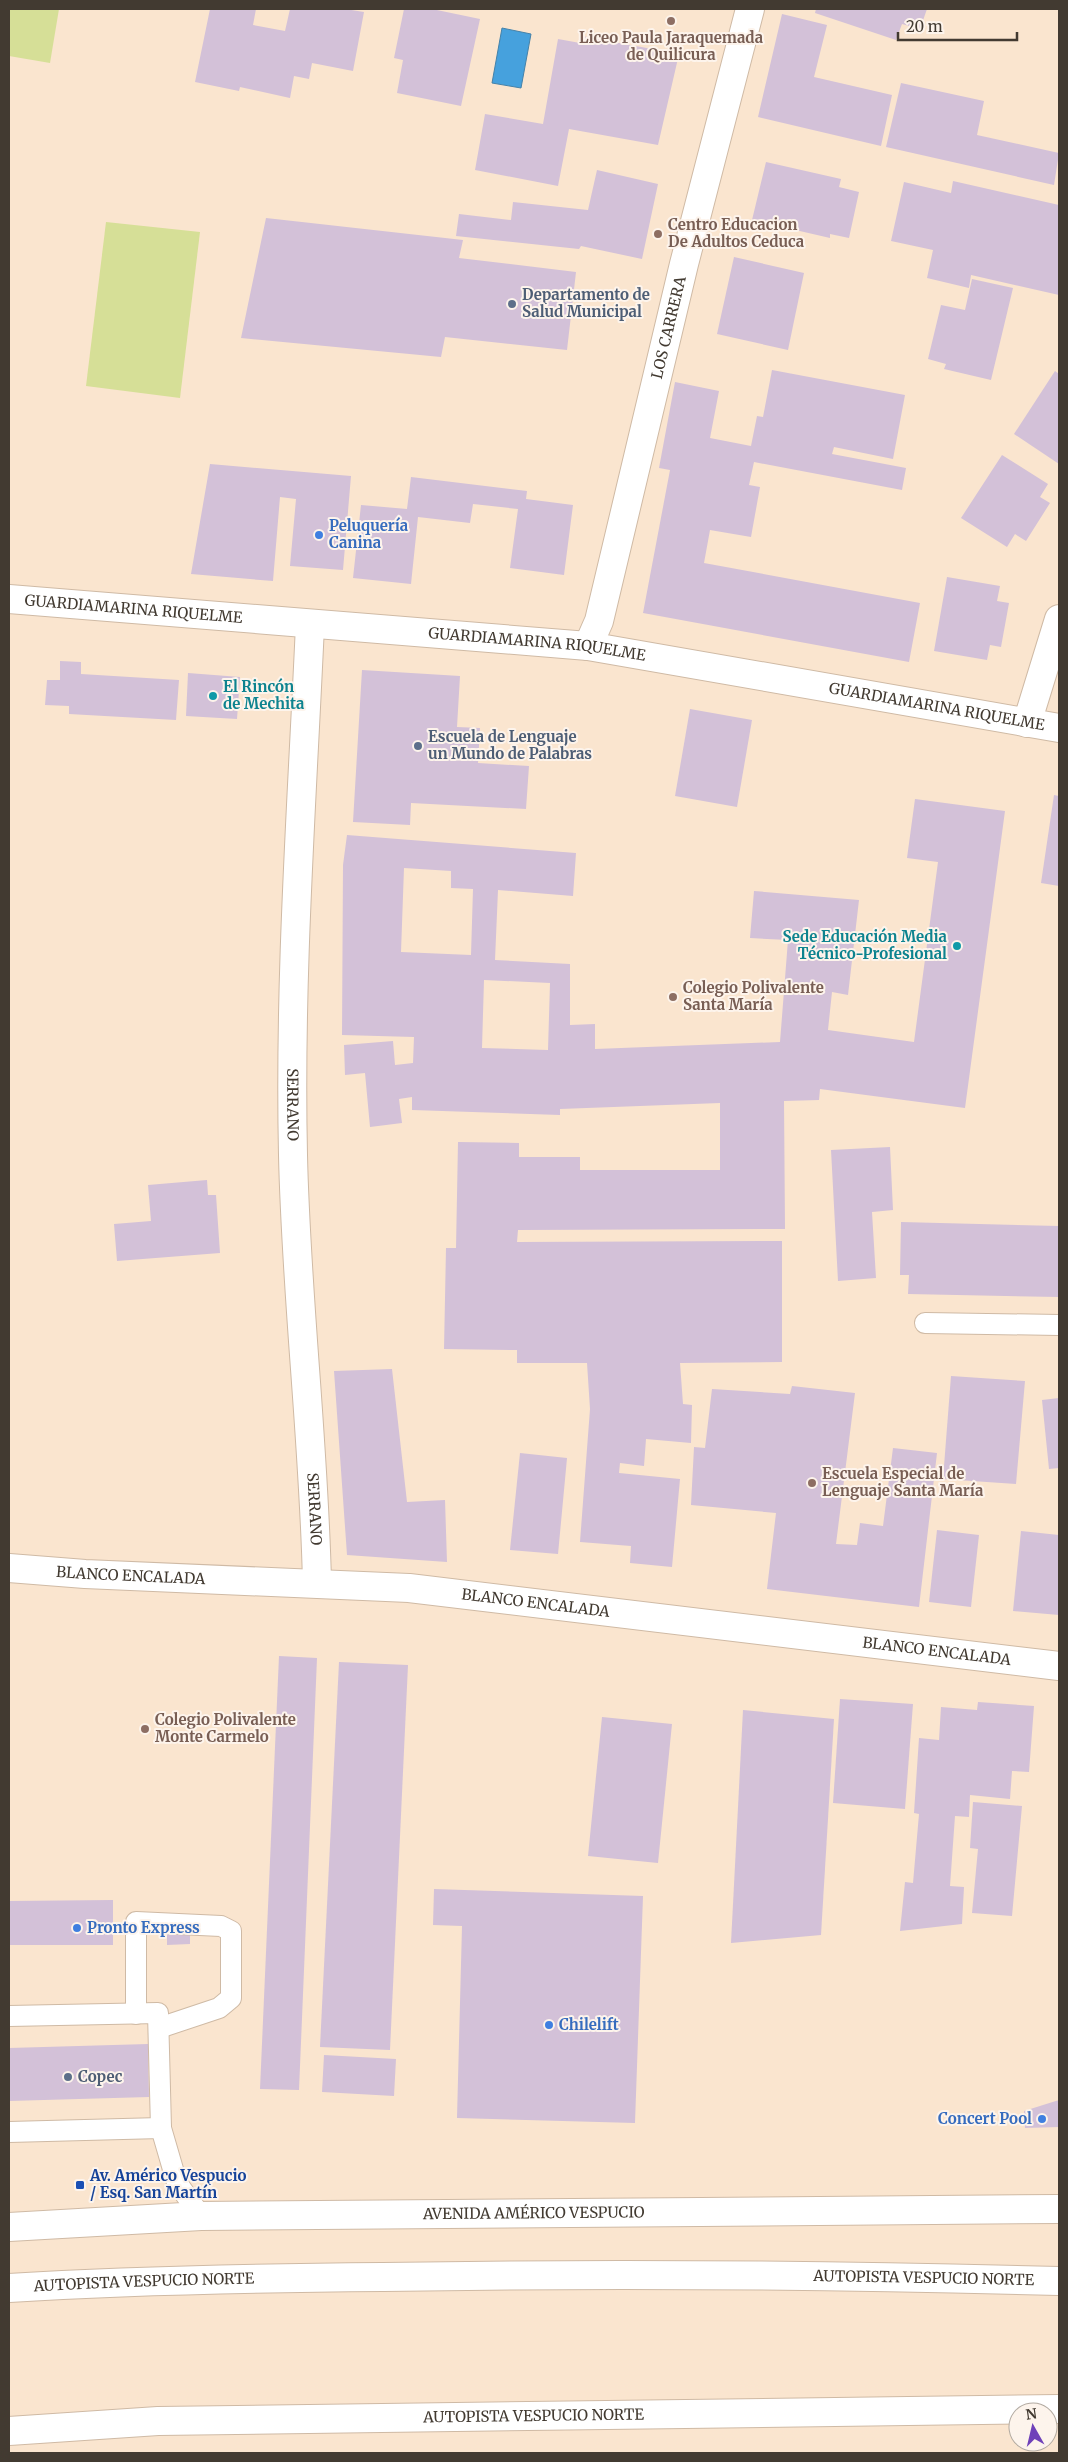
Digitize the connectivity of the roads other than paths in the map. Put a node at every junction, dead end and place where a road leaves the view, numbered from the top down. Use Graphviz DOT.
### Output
graph roads {
  1 [pos="750,9"];
  2 [pos="9,599"];
  3 [pos="1059,619"];
  4 [pos="310,625"];
  5 [pos="588,646"];
  6 [pos="1027,723"];
  7 [pos="1059,728"];
  8 [pos="925,1323"];
  9 [pos="1059,1325"];
  10 [pos="9,1568"];
  11 [pos="317,1583"];
  12 [pos="1059,1666"];
  13 [pos="136,2014"];
  14 [pos="9,2016"];
  15 [pos="159,2028"];
  16 [pos="161,2128"];
  17 [pos="9,2132"];
  18 [pos="1059,2209"];
  19 [pos="201,2216"];
  20 [pos="9,2227"];
  21 [pos="1059,2281"];
  22 [pos="9,2288"];
  23 [pos="1059,2409"];
  24 [pos="9,2431"];
  1 -- 5 [label="main road, LOS CARRERA"];
  2 -- 4 [label="main road, GUARDIAMARINA RIQUELME"];
  3 -- 6 [label="main road"];
  4 -- 5 [label="main road, GUARDIAMARINA RIQUELME"];
  4 -- 11 [label="main road, SERRANO"];
  5 -- 6 [label="main road, GUARDIAMARINA RIQUELME"];
  6 -- 7 [label="main road, GUARDIAMARINA RIQUELME"];
  8 -- 9 [label="lane"];
  10 -- 11 [label="main road, BLANCO ENCALADA"];
  11 -- 12 [label="main road, BLANCO ENCALADA"];
  13 -- 14 [label="lane"];
  13 -- 15 [label="lane"];
  13 -- 15 [label="lane"];
  15 -- 16 [label="lane"];
  16 -- 17 [label="lane"];
  16 -- 19 [label="lane"];
  18 -- 19 [label="main road, AVENIDA AMÉRICO VESPUCIO"];
  19 -- 20 [label="main road, AVENIDA AMÉRICO VESPUCIO"];
  21 -- 22 [label="main road, AUTOPISTA VESPUCIO NORTE"];
  23 -- 24 [label="main road, AUTOPISTA VESPUCIO NORTE"];
}
